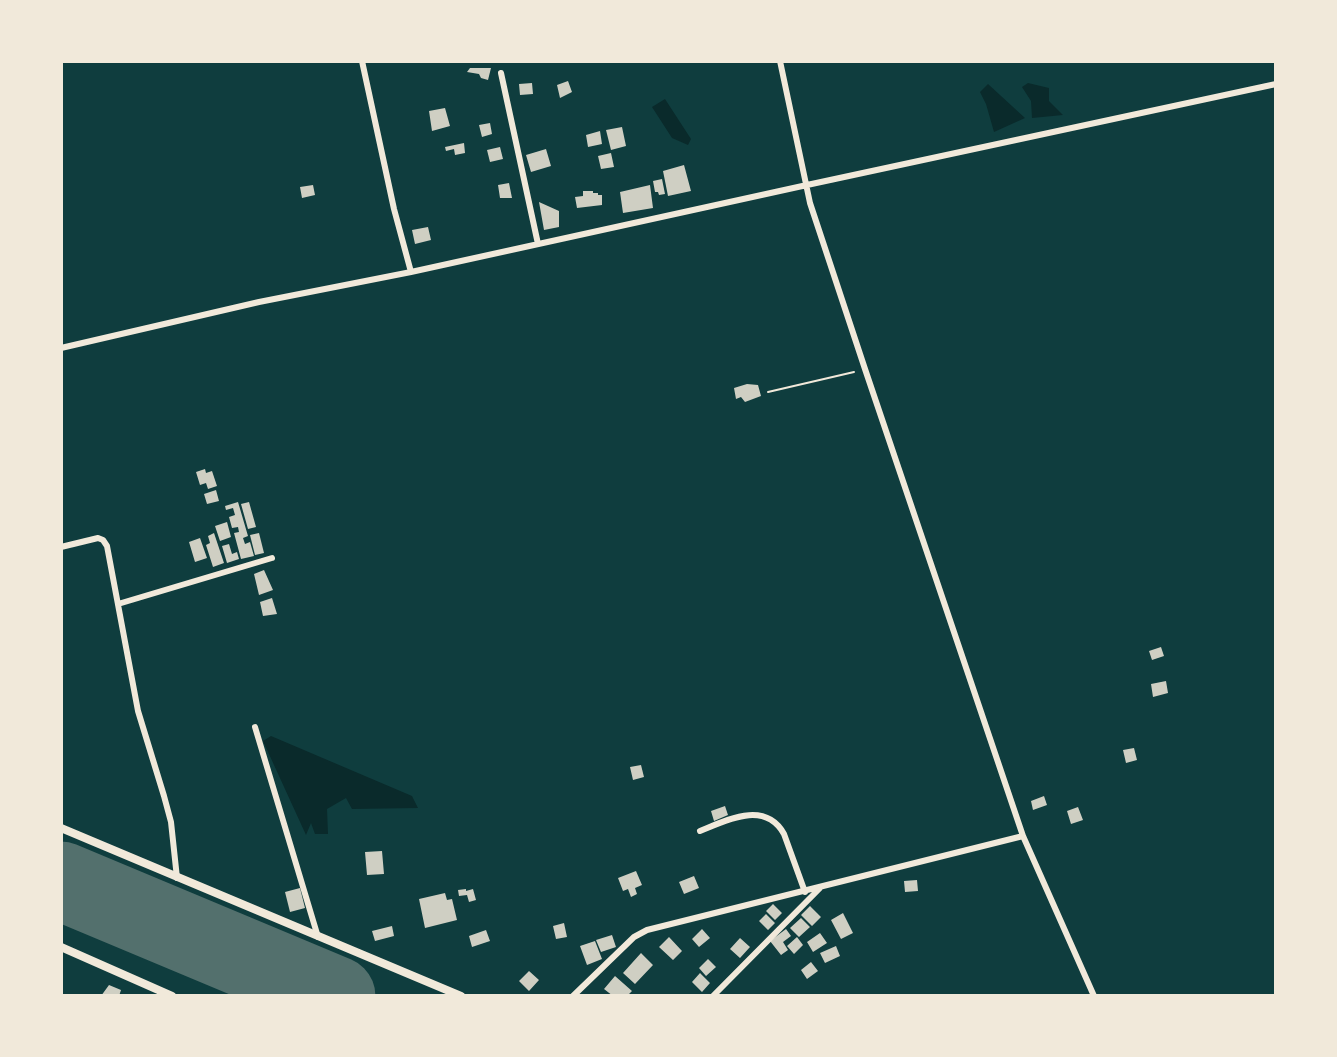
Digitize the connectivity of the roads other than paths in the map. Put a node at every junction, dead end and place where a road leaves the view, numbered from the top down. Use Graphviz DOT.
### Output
graph roads {
  1 [pos="362,61"];
  2 [pos="780,61"];
  3 [pos="501,73"];
  4 [pos="1276,84"];
  5 [pos="807,185"];
  6 [pos="538,244"];
  7 [pos="411,272"];
  8 [pos="61,348"];
  9 [pos="61,547"];
  10 [pos="272,558"];
  11 [pos="118,604"];
  12 [pos="255,727"];
  13 [pos="61,828"];
  14 [pos="699,831"];
  15 [pos="1023,836"];
  16 [pos="177,878"];
  17 [pos="821,888"];
  18 [pos="805,892"];
  19 [pos="318,937"];
  20 [pos="61,947"];
  21 [pos="172,996"];
  22 [pos="461,996"];
  23 [pos="573,996"];
  24 [pos="713,996"];
  25 [pos="1094,996"];
  1 -- 7 [label="street"];
  2 -- 5 [label="street"];
  3 -- 6 [label="street"];
  4 -- 5 [label="street"];
  5 -- 6 [label="street"];
  5 -- 15 [label="street"];
  6 -- 7 [label="street"];
  7 -- 8 [label="street"];
  9 -- 11 [label="street"];
  10 -- 11 [label="street"];
  11 -- 16 [label="street"];
  12 -- 19 [label="street"];
  13 -- 16 [label="street"];
  14 -- 18 [label="street"];
  15 -- 17 [label="street"];
  15 -- 25 [label="street"];
  16 -- 19 [label="street"];
  17 -- 18 [label="street"];
  17 -- 24 [label="street"];
  18 -- 23 [label="street"];
  19 -- 22 [label="street"];
  20 -- 21 [label="street"];
}
